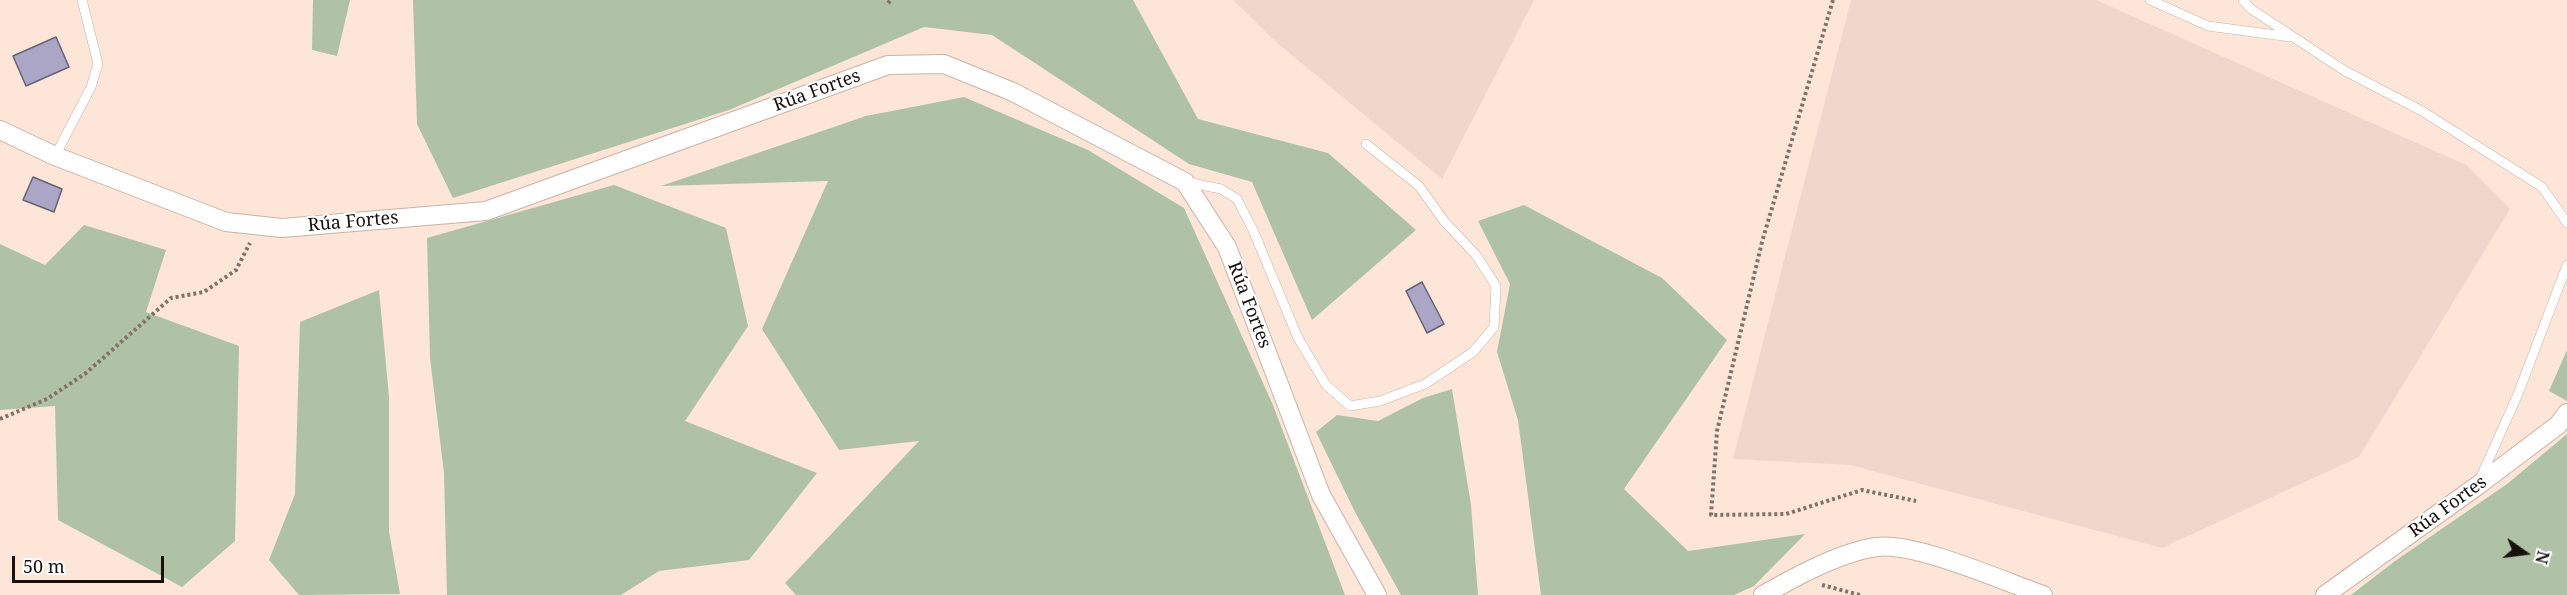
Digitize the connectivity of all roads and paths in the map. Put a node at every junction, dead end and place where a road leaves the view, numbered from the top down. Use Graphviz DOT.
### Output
graph roads {
  1 [pos="82,0"];
  2 [pos="1833,0"];
  3 [pos="2150,0"];
  4 [pos="2243,0"];
  5 [pos="2294,37"];
  6 [pos="0,130"];
  7 [pos="1366,144"];
  8 [pos="55,156"];
  9 [pos="1185,182"];
  10 [pos="2567,223"];
  11 [pos="259,226"];
  12 [pos="2567,265"];
  13 [pos="2567,413"];
  14 [pos="0,419"];
  15 [pos="2477,486"];
  16 [pos="1916,501"];
  17 [pos="1796,577"];
  18 [pos="1377,595"];
  19 [pos="1763,595"];
  20 [pos="1860,595"];
  21 [pos="2043,595"];
  22 [pos="2325,595"];
  1 -- 8 [label="lane"];
  2 -- 16 [label="path"];
  3 -- 5 [label="lane"];
  4 -- 5 [label="lane"];
  5 -- 10 [label="lane"];
  6 -- 8 [label="street, Rúa Fortes"];
  7 -- 9 [label="lane"];
  8 -- 11 [label="street, Rúa Fortes"];
  9 -- 11 [label="street, Rúa Fortes"];
  9 -- 18 [label="street, Rúa Fortes"];
  11 -- 14 [label="path"];
  12 -- 15 [label="lane"];
  13 -- 15 [label="street, Rúa Fortes"];
  15 -- 22 [label="street, Rúa Fortes"];
  17 -- 19 [label="street"];
  17 -- 20 [label="path"];
  17 -- 21 [label="street"];
}
